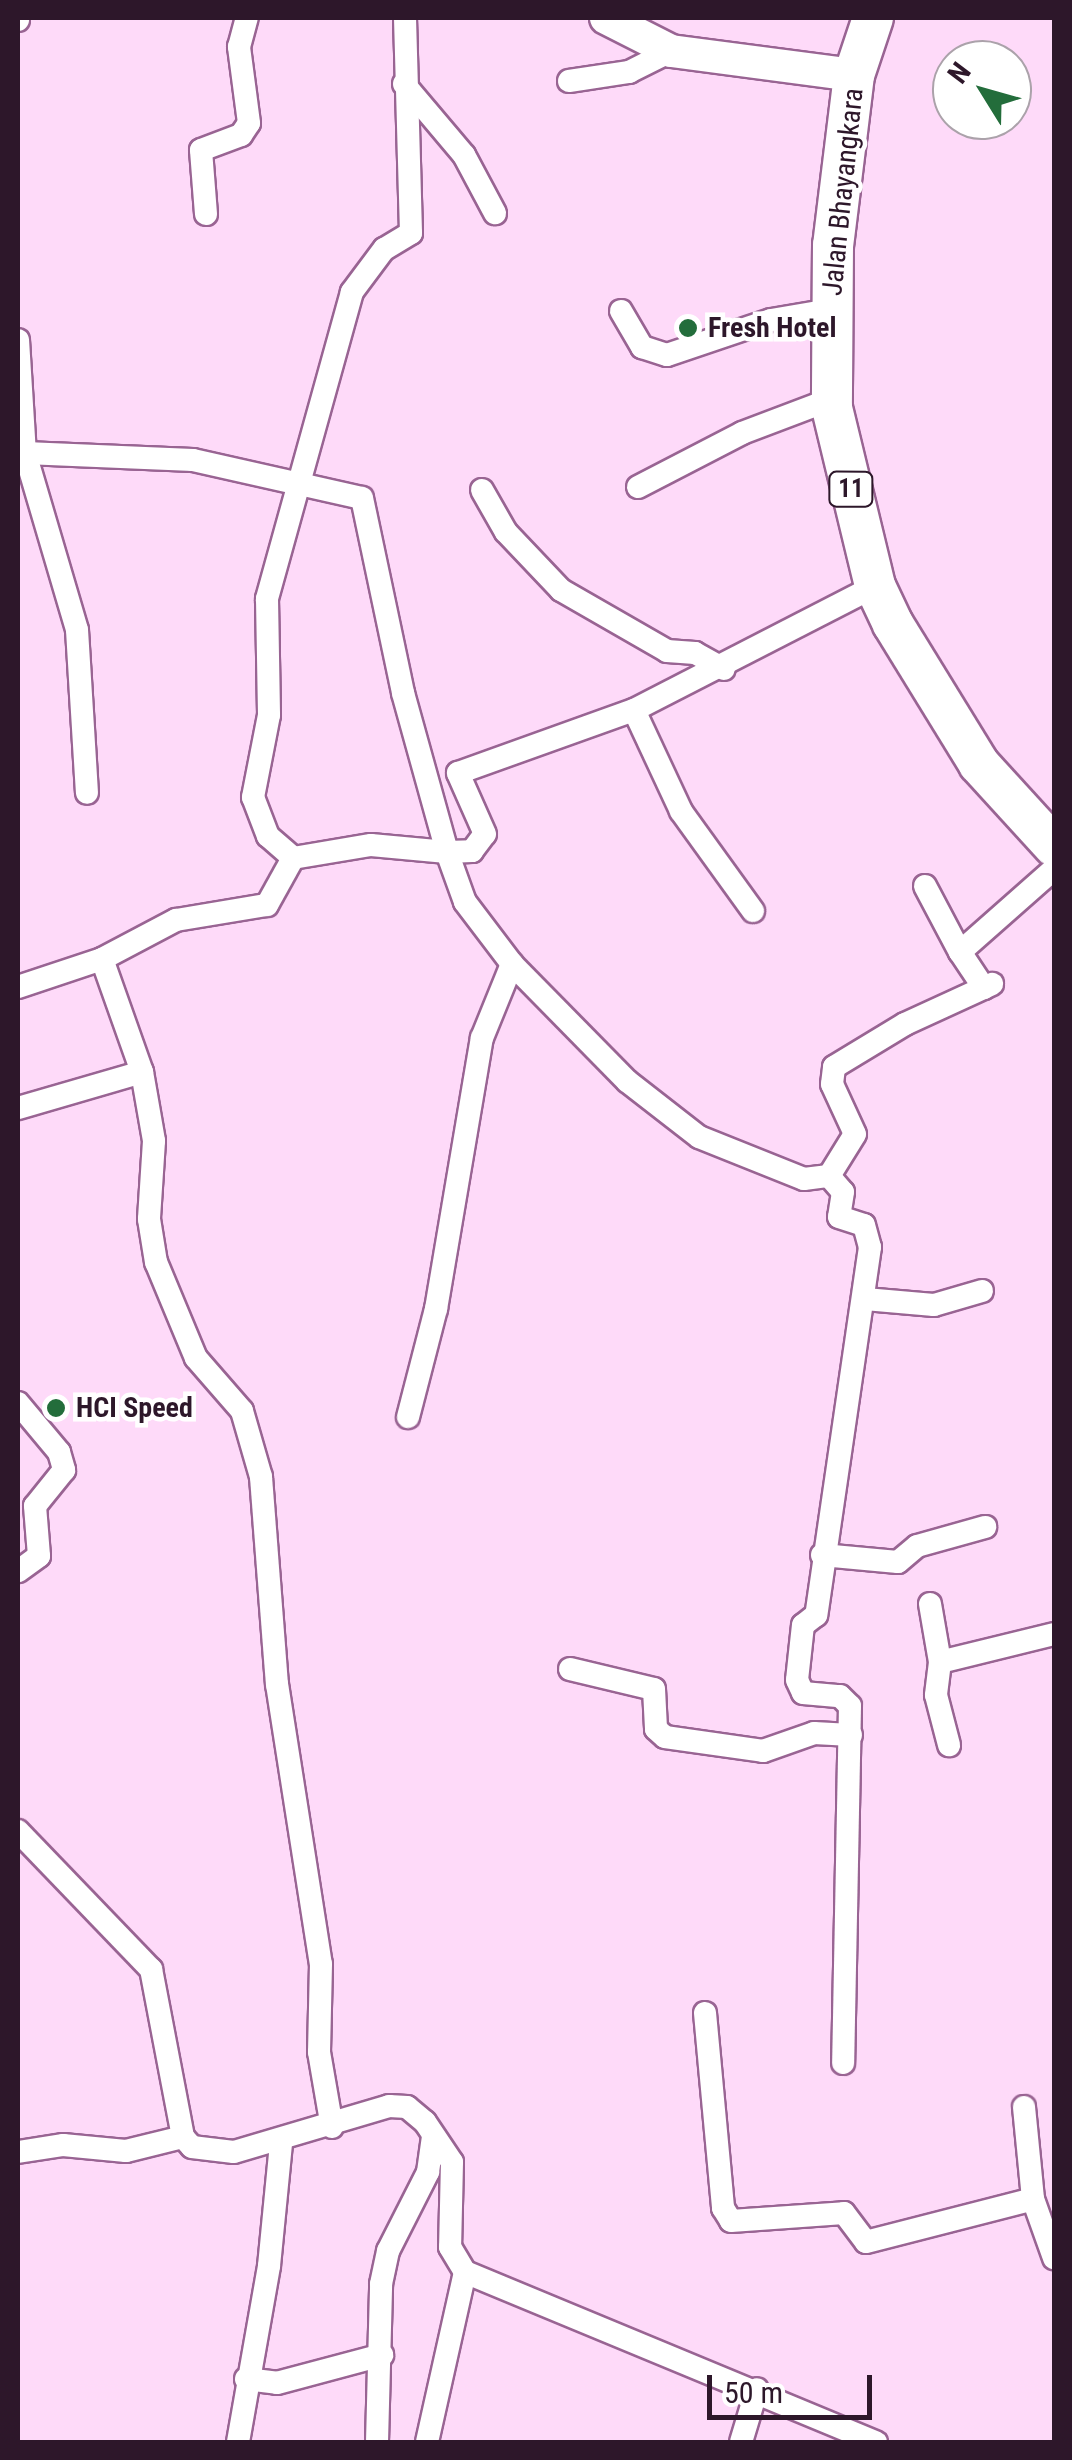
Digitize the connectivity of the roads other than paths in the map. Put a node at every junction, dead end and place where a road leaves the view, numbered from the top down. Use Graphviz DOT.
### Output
graph roads {
  1 [pos="248,18"];
  2 [pos="405,18"];
  3 [pos="606,18"];
  4 [pos="873,18"];
  5 [pos="671,51"];
  6 [pos="854,76"];
  7 [pos="569,81"];
  8 [pos="404,84"];
  9 [pos="495,213"];
  10 [pos="206,214"];
  11 [pos="831,310"];
  12 [pos="621,311"];
  13 [pos="18,340"];
  14 [pos="832,399"];
  15 [pos="24,453"];
  16 [pos="296,484"];
  17 [pos="638,486"];
  18 [pos="482,490"];
  19 [pos="875,586"];
  20 [pos="724,668"];
  21 [pos="634,710"];
  22 [pos="87,794"];
  23 [pos="1054,846"];
  24 [pos="447,852"];
  25 [pos="292,858"];
  26 [pos="1054,870"];
  27 [pos="924,886"];
  28 [pos="753,911"];
  29 [pos="960,952"];
  30 [pos="102,959"];
  31 [pos="512,964"];
  32 [pos="18,987"];
  33 [pos="142,1072"];
  34 [pos="18,1108"];
  35 [pos="829,1176"];
  36 [pos="982,1291"];
  37 [pos="866,1299"];
  38 [pos="18,1403"];
  39 [pos="408,1416"];
  40 [pos="985,1528"];
  41 [pos="822,1555"];
  42 [pos="18,1571"];
  43 [pos="930,1604"];
  44 [pos="1054,1634"];
  45 [pos="940,1662"];
  46 [pos="570,1669"];
  47 [pos="851,1735"];
  48 [pos="949,1746"];
  49 [pos="18,1831"];
  50 [pos="705,2012"];
  51 [pos="843,2063"];
  52 [pos="1024,2107"];
  53 [pos="332,2126"];
  54 [pos="432,2136"];
  55 [pos="183,2137"];
  56 [pos="280,2142"];
  57 [pos="18,2152"];
  58 [pos="1032,2199"];
  59 [pos="1054,2258"];
  60 [pos="465,2272"];
  61 [pos="382,2355"];
  62 [pos="246,2380"];
  63 [pos="758,2389"];
  64 [pos="238,2442"];
  65 [pos="378,2442"];
  66 [pos="428,2442"];
  67 [pos="741,2442"];
  68 [pos="876,2442"];
  1 -- 10 [label="street"];
  2 -- 8 [label="street"];
  3 -- 5 [label="street"];
  4 -- 6 [label="highway, Jalan Bhayangkara / 11"];
  5 -- 6 [label="street"];
  5 -- 7 [label="street"];
  6 -- 11 [label="highway, Jalan Bhayangkara / 11"];
  8 -- 9 [label="street"];
  8 -- 16 [label="street"];
  11 -- 12 [label="street"];
  11 -- 14 [label="highway, Jalan Bhayangkara / 11"];
  13 -- 15 [label="street"];
  14 -- 17 [label="street"];
  14 -- 19 [label="highway, Jalan Bhayangkara / 11"];
  15 -- 16 [label="street"];
  15 -- 22 [label="street"];
  16 -- 24 [label="street"];
  16 -- 25 [label="street"];
  18 -- 20 [label="street"];
  19 -- 20 [label="street"];
  19 -- 23 [label="highway, Jalan Bhayangkara / 11"];
  20 -- 21 [label="street"];
  21 -- 24 [label="street"];
  21 -- 28 [label="street"];
  24 -- 25 [label="street"];
  24 -- 31 [label="street"];
  25 -- 30 [label="street"];
  26 -- 29 [label="street"];
  27 -- 29 [label="street"];
  29 -- 35 [label="street"];
  30 -- 32 [label="street"];
  30 -- 33 [label="street"];
  31 -- 35 [label="street"];
  31 -- 39 [label="street"];
  33 -- 34 [label="street"];
  33 -- 53 [label="street"];
  35 -- 37 [label="street"];
  36 -- 37 [label="street"];
  37 -- 41 [label="street"];
  38 -- 42 [label="street"];
  40 -- 41 [label="street"];
  41 -- 47 [label="street"];
  43 -- 45 [label="street"];
  44 -- 45 [label="street"];
  45 -- 48 [label="street"];
  46 -- 47 [label="street"];
  47 -- 51 [label="street"];
  49 -- 55 [label="street"];
  50 -- 58 [label="street"];
  52 -- 58 [label="street"];
  53 -- 54 [label="street"];
  53 -- 56 [label="street"];
  54 -- 60 [label="street"];
  54 -- 61 [label="street"];
  55 -- 56 [label="street"];
  55 -- 57 [label="street"];
  56 -- 62 [label="street"];
  58 -- 59 [label="street"];
  60 -- 63 [label="street"];
  60 -- 66 [label="street"];
  61 -- 62 [label="street"];
  61 -- 65 [label="street"];
  62 -- 64 [label="street"];
  63 -- 67 [label="street"];
  63 -- 68 [label="street"];
}
